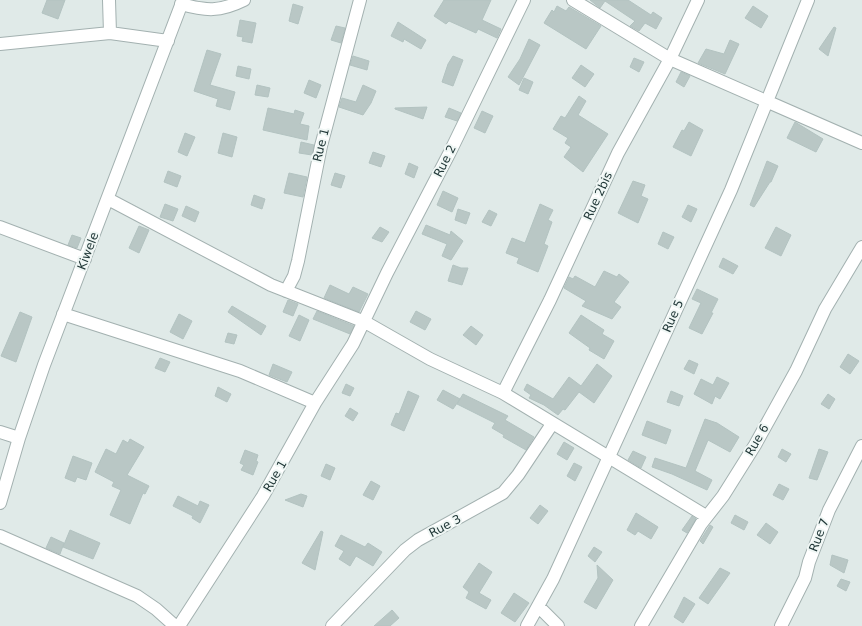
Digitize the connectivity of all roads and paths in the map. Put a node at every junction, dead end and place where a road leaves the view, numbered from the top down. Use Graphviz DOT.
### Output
graph roads {
  1 [pos="109,0"];
  2 [pos="244,0"];
  3 [pos="360,0"];
  4 [pos="524,0"];
  5 [pos="573,0"];
  6 [pos="698,0"];
  7 [pos="808,0"];
  8 [pos="182,2"];
  9 [pos="110,33"];
  10 [pos="168,41"];
  11 [pos="0,44"];
  12 [pos="670,59"];
  13 [pos="767,102"];
  14 [pos="862,143"];
  15 [pos="108,199"];
  16 [pos="0,227"];
  17 [pos="862,247"];
  18 [pos="85,259"];
  19 [pos="286,291"];
  20 [pos="63,314"];
  21 [pos="364,322"];
  22 [pos="502,393"];
  23 [pos="316,403"];
  24 [pos="552,424"];
  25 [pos="0,432"];
  26 [pos="19,438"];
  27 [pos="862,446"];
  28 [pos="609,458"];
  29 [pos="0,503"];
  30 [pos="706,516"];
  31 [pos="0,536"];
  32 [pos="539,607"];
  33 [pos="175,626"];
  34 [pos="178,626"];
  35 [pos="332,626"];
  36 [pos="527,626"];
  37 [pos="558,626"];
  38 [pos="641,626"];
  39 [pos="781,626"];
  1 -- 9 [label="street"];
  2 -- 8 [label="street"];
  3 -- 19 [label="street, Rue 1"];
  4 -- 21 [label="street, Rue 2"];
  5 -- 12 [label="street"];
  6 -- 12 [label="street, Rue 2bis"];
  7 -- 13 [label="street, Rue 5"];
  8 -- 10 [label="street, Kiwele"];
  9 -- 10 [label="street"];
  9 -- 11 [label="street"];
  10 -- 15 [label="street, Kiwele"];
  12 -- 13 [label="street"];
  12 -- 22 [label="street, Rue 2bis"];
  13 -- 14 [label="street"];
  13 -- 28 [label="street, Rue 5"];
  15 -- 18 [label="street, Kiwele"];
  15 -- 19 [label="street"];
  16 -- 18 [label="street"];
  17 -- 30 [label="street, Rue 6"];
  18 -- 20 [label="street, Kiwele"];
  19 -- 21 [label="street"];
  20 -- 23 [label="street"];
  20 -- 26 [label="street, Kiwele"];
  21 -- 22 [label="street"];
  21 -- 23 [label="street, Rue 1"];
  22 -- 24 [label="street"];
  23 -- 34 [label="street, Rue 1"];
  24 -- 28 [label="street"];
  24 -- 35 [label="street, Rue 3"];
  25 -- 26 [label="street"];
  26 -- 29 [label="street, Kiwele"];
  27 -- 39 [label="street, Rue 7"];
  28 -- 30 [label="street"];
  28 -- 32 [label="street, Rue 5"];
  30 -- 38 [label="street, Rue 6"];
  31 -- 33 [label="street"];
  32 -- 36 [label="street, Rue 5"];
  32 -- 37 [label="street"];
}
